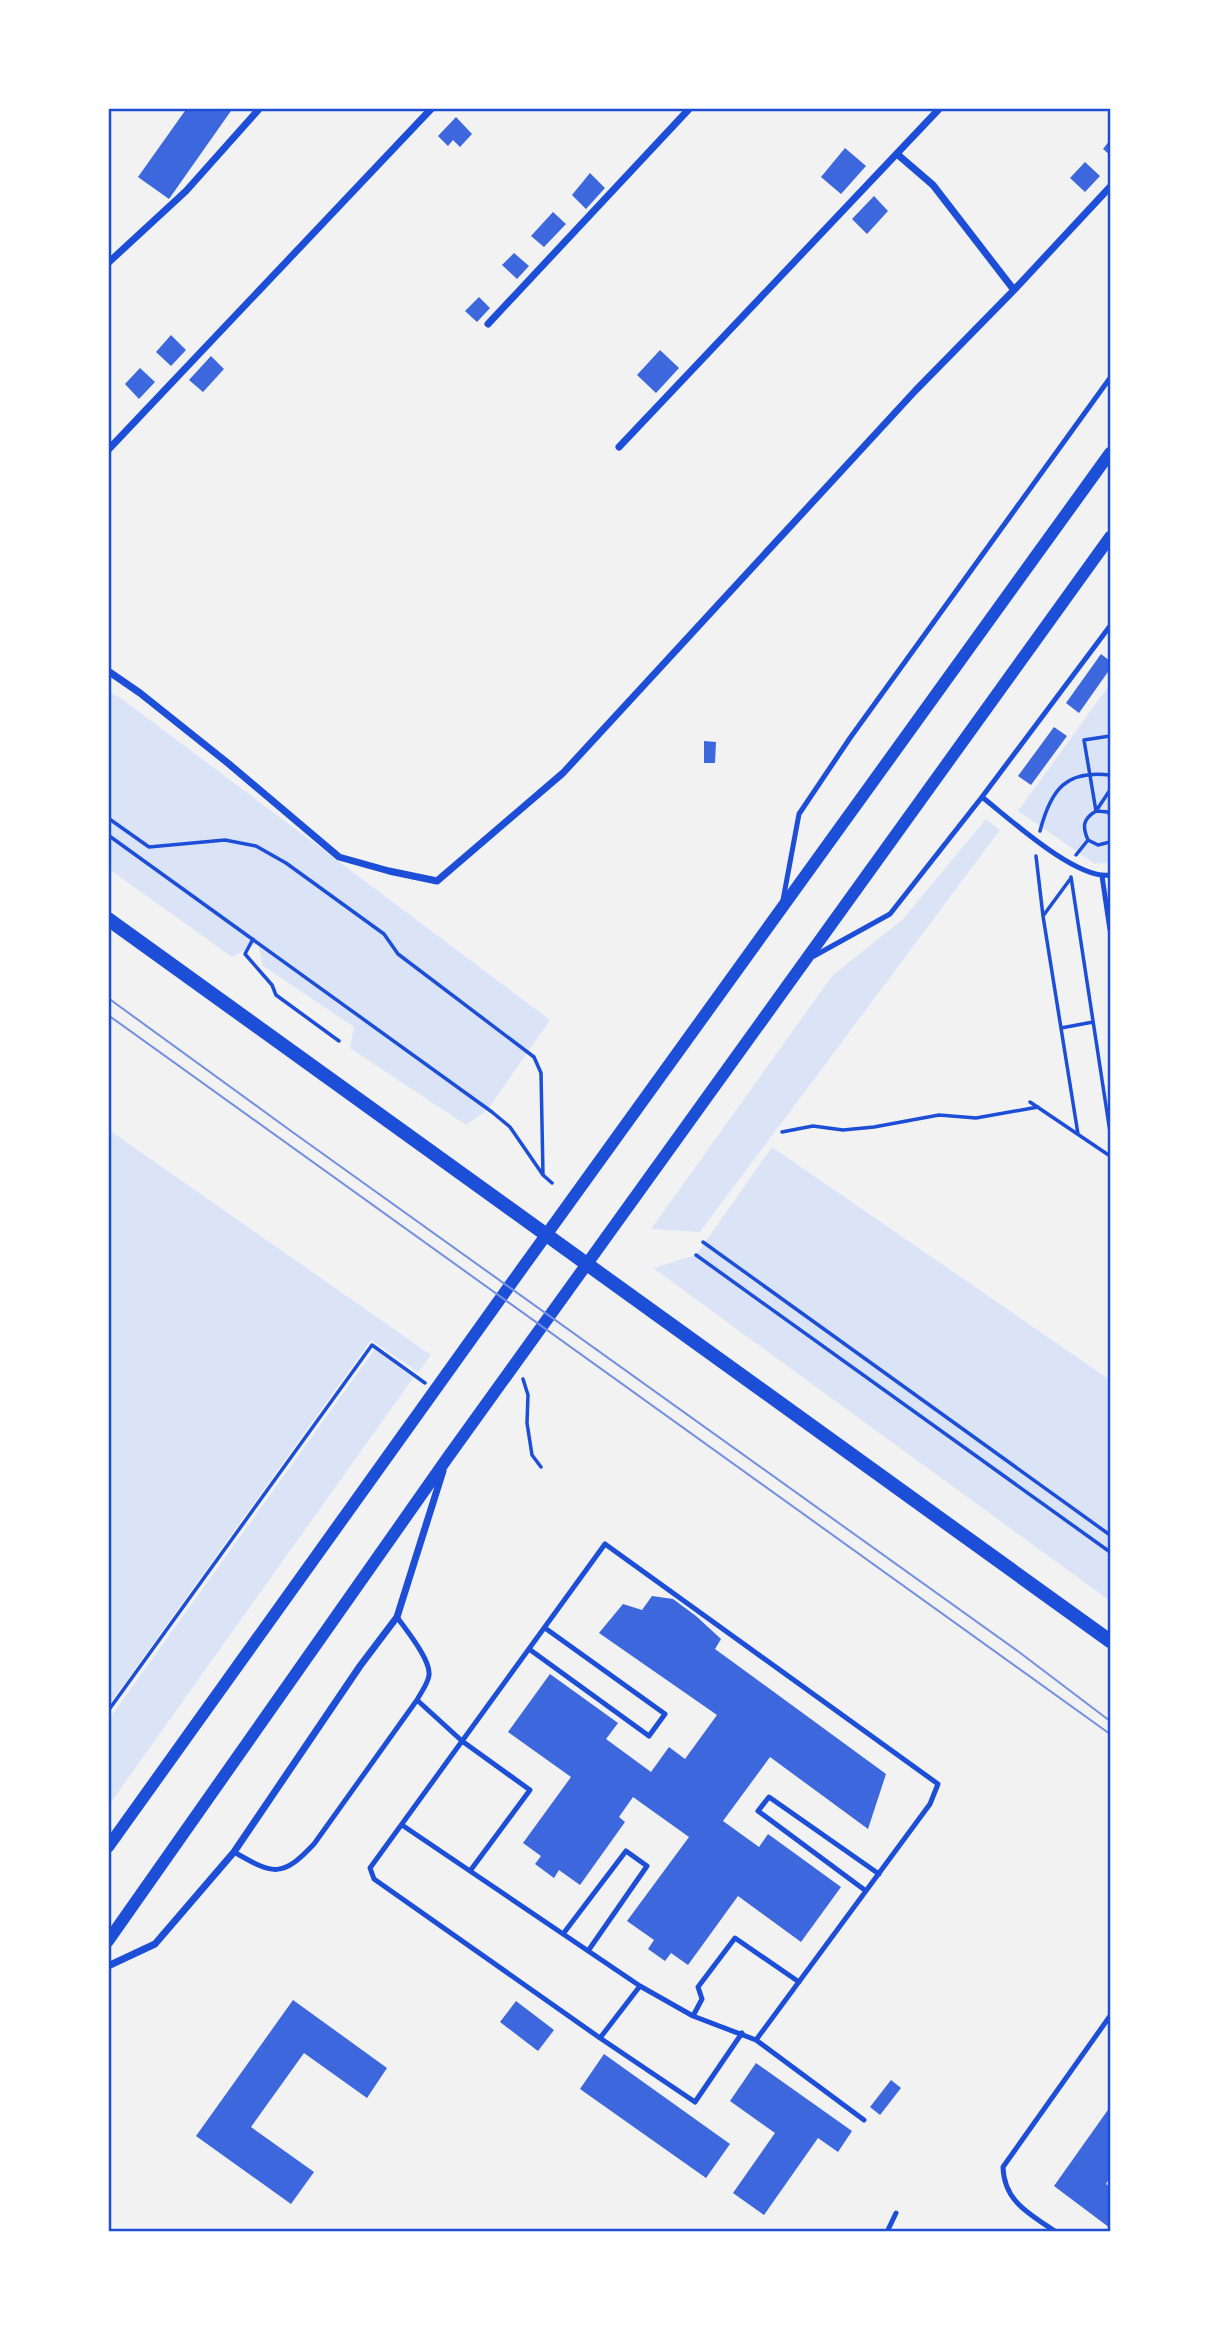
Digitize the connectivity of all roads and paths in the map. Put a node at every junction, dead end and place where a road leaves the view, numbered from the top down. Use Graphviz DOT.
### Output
graph roads {
  1 [pos="260,108"];
  2 [pos="432,108"];
  3 [pos="690,108"];
  4 [pos="940,108"];
  5 [pos="897,153"];
  6 [pos="1111,187"];
  7 [pos="1101,198"];
  8 [pos="1111,200"];
  9 [pos="108,264"];
  10 [pos="1014,290"];
  11 [pos="488,324"];
  12 [pos="1111,378"];
  13 [pos="619,447"];
  14 [pos="108,450"];
  15 [pos="1111,453"];
  16 [pos="1111,537"];
  17 [pos="1111,626"];
  18 [pos="108,671"];
  19 [pos="1111,736"];
  20 [pos="1089,773"];
  21 [pos="1111,775"];
  22 [pos="1111,790"];
  23 [pos="982,797"];
  24 [pos="1096,811"];
  25 [pos="1111,815"];
  26 [pos="108,818"];
  27 [pos="108,835"];
  28 [pos="1037,839"];
  29 [pos="1088,840"];
  30 [pos="1111,842"];
  31 [pos="1069,864"];
  32 [pos="1111,875"];
  33 [pos="1102,876"];
  34 [pos="782,909"];
  35 [pos="1043,916"];
  36 [pos="108,919"];
  37 [pos="1111,930"];
  38 [pos="253,939"];
  39 [pos="805,961"];
  40 [pos="1094,1022"];
  41 [pos="1060,1028"];
  42 [pos="339,1041"];
  43 [pos="1030,1102"];
  44 [pos="1038,1107"];
  45 [pos="782,1132"];
  46 [pos="1111,1132"];
  47 [pos="1078,1134"];
  48 [pos="1111,1156"];
  49 [pos="543,1175"];
  50 [pos="552,1183"];
  51 [pos="547,1234"];
  52 [pos="703,1242"];
  53 [pos="696,1255"];
  54 [pos="587,1264"];
  55 [pos="517,1361"];
  56 [pos="435,1390"];
  57 [pos="447,1457"];
  58 [pos="541,1467"];
  59 [pos="1111,1535"];
  60 [pos="1111,1552"];
  61 [pos="397,1617"];
  62 [pos="545,1628"];
  63 [pos="1111,1641"];
  64 [pos="529,1649"];
  65 [pos="417,1700"];
  66 [pos="108,1711"];
  67 [pos="462,1741"];
  68 [pos="402,1825"];
  69 [pos="108,1847"];
  70 [pos="234,1852"];
  71 [pos="470,1871"];
  72 [pos="879,1874"];
  73 [pos="866,1891"];
  74 [pos="563,1934"];
  75 [pos="108,1941"];
  76 [pos="588,1951"];
  77 [pos="108,1966"];
  78 [pos="799,1982"];
  79 [pos="640,1986"];
  80 [pos="692,2016"];
  81 [pos="1111,2016"];
  82 [pos="742,2033"];
  83 [pos="600,2038"];
  84 [pos="756,2040"];
  85 [pos="864,2120"];
  86 [pos="896,2213"];
  87 [pos="887,2231"];
  88 [pos="1056,2231"];
  1 -- 9 [label="street"];
  2 -- 14 [label="street"];
  3 -- 11 [label="street"];
  4 -- 5 [label="street"];
  5 -- 10 [label="street"];
  5 -- 13 [label="street"];
  6 -- 7 [label="street"];
  7 -- 8 [label="street"];
  7 -- 10 [label="street"];
  10 -- 18 [label="street"];
  12 -- 34 [label="lane"];
  15 -- 34 [label="street"];
  16 -- 39 [label="street"];
  17 -- 23 [label="lane"];
  19 -- 20 [label="path"];
  20 -- 21 [label="path"];
  20 -- 24 [label="path"];
  20 -- 28 [label="path"];
  22 -- 24 [label="path"];
  23 -- 28 [label="lane"];
  23 -- 39 [label="lane"];
  24 -- 25 [label="path"];
  24 -- 29 [label="path"];
  26 -- 49 [label="path"];
  27 -- 38 [label="path"];
  28 -- 31 [label="lane"];
  28 -- 35 [label="path"];
  29 -- 30 [label="path"];
  29 -- 31 [label="path"];
  31 -- 33 [label="lane"];
  32 -- 33 [label="lane"];
  33 -- 37 [label="lane"];
  34 -- 51 [label="street"];
  35 -- 40 [label="path"];
  35 -- 41 [label="path"];
  36 -- 51 [label="main road"];
  38 -- 42 [label="path"];
  38 -- 49 [label="path"];
  39 -- 54 [label="street"];
  40 -- 41 [label="path"];
  40 -- 46 [label="path"];
  41 -- 47 [label="path"];
  43 -- 44 [label="path"];
  44 -- 45 [label="path"];
  44 -- 47 [label="path"];
  47 -- 48 [label="path"];
  49 -- 50 [label="path"];
  51 -- 54 [label="main road"];
  51 -- 56 [label="street"];
  52 -- 59 [label="path"];
  53 -- 60 [label="path"];
  54 -- 55 [label="street"];
  54 -- 63 [label="main road"];
  55 -- 57 [label="street"];
  55 -- 58 [label="path"];
  56 -- 66 [label="path"];
  56 -- 69 [label="street"];
  57 -- 61 [label="street"];
  57 -- 75 [label="street"];
  61 -- 65 [label="lane"];
  61 -- 70 [label="street"];
  62 -- 64 [label="lane"];
  62 -- 64 [label="lane"];
  62 -- 72 [label="lane"];
  64 -- 67 [label="lane"];
  65 -- 67 [label="lane"];
  65 -- 70 [label="lane"];
  67 -- 68 [label="lane"];
  67 -- 71 [label="lane"];
  68 -- 71 [label="lane"];
  68 -- 83 [label="lane"];
  70 -- 77 [label="street"];
  71 -- 74 [label="lane"];
  72 -- 73 [label="lane"];
  72 -- 73 [label="lane"];
  73 -- 78 [label="lane"];
  74 -- 76 [label="lane"];
  74 -- 76 [label="lane"];
  76 -- 79 [label="lane"];
  78 -- 80 [label="lane"];
  78 -- 84 [label="lane"];
  79 -- 80 [label="lane"];
  79 -- 83 [label="lane"];
  80 -- 82 [label="lane"];
  81 -- 88 [label="lane"];
  82 -- 83 [label="lane"];
  82 -- 84 [label="lane"];
  84 -- 85 [label="lane"];
  86 -- 87 [label="lane"];
}
